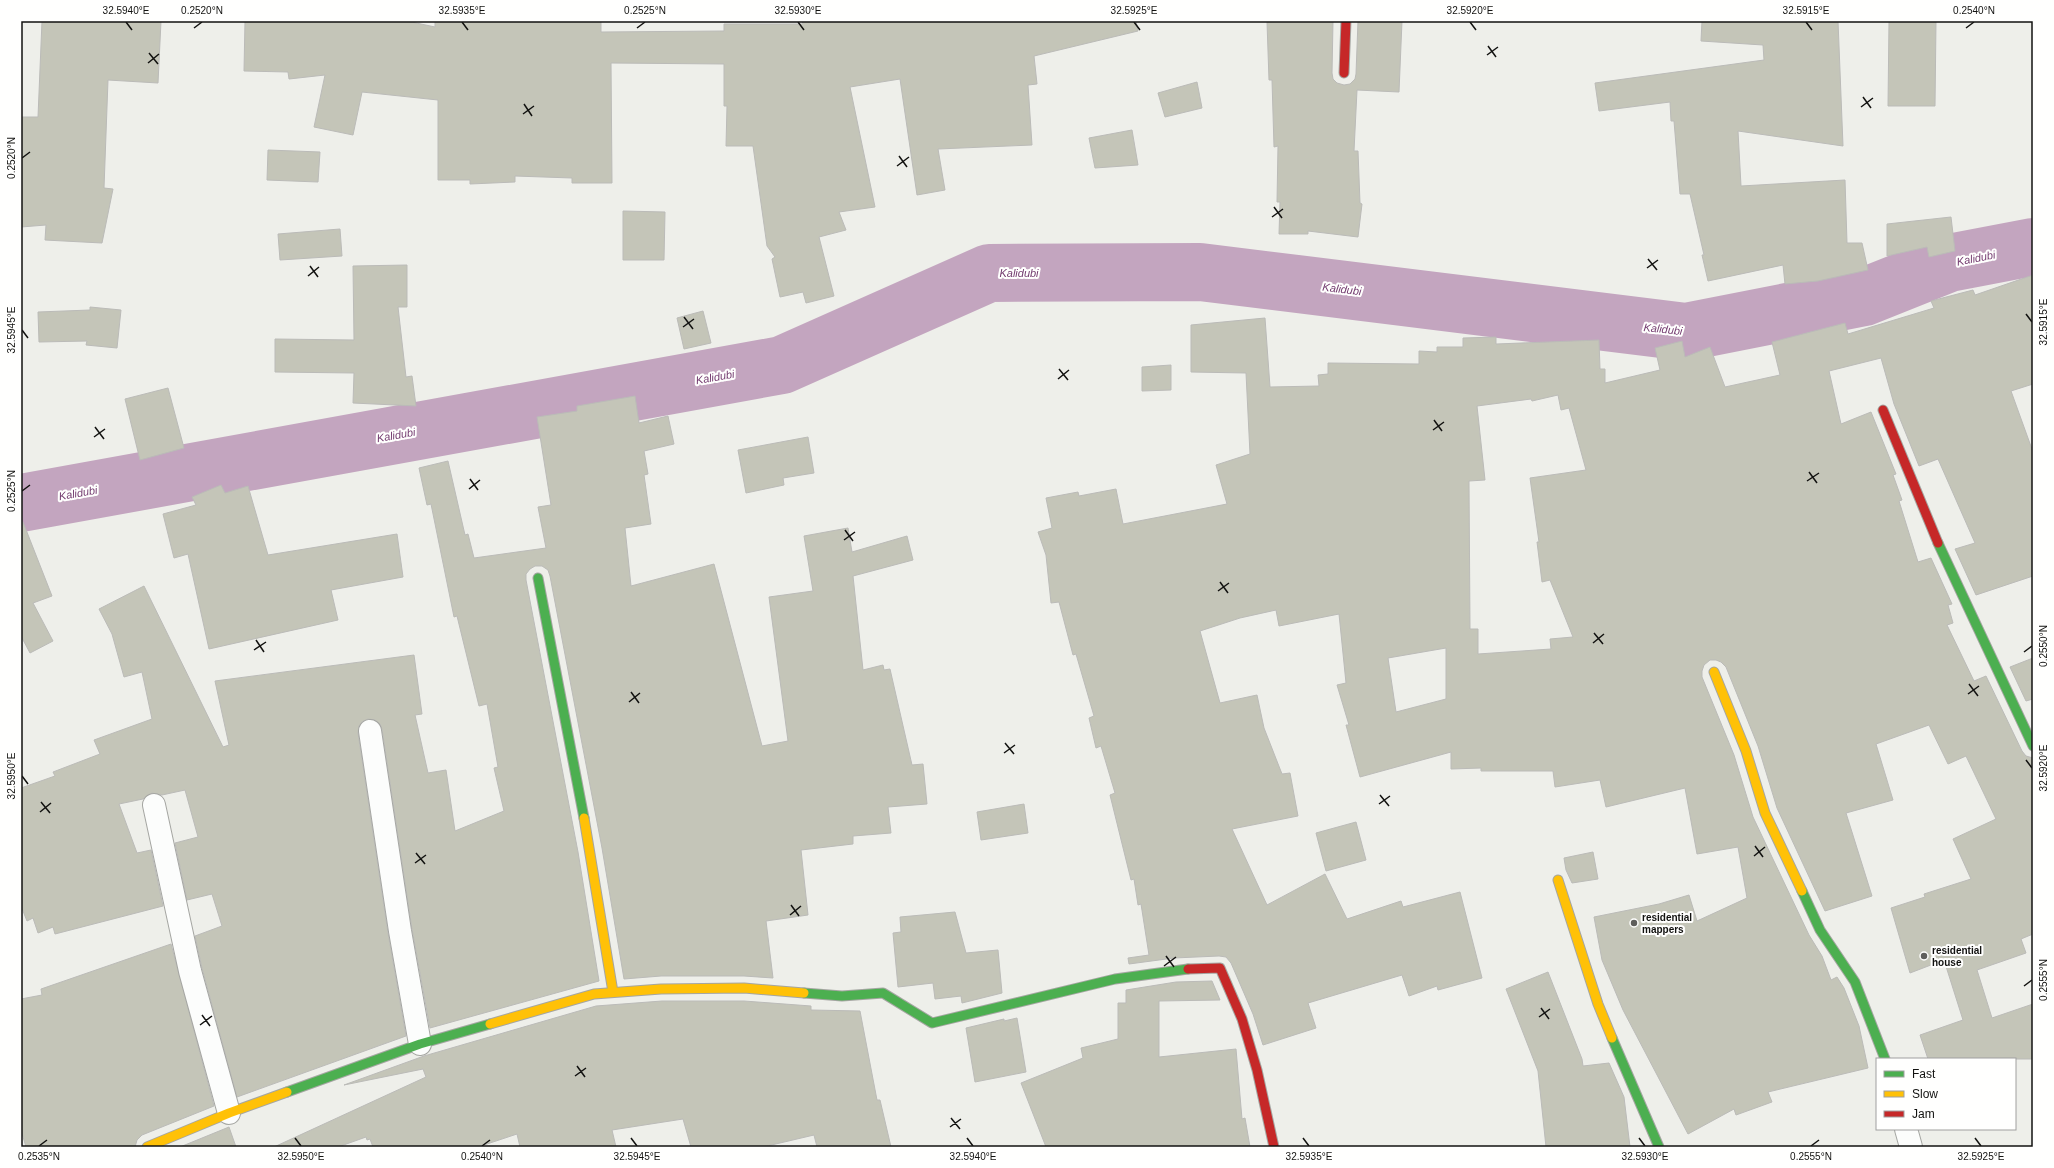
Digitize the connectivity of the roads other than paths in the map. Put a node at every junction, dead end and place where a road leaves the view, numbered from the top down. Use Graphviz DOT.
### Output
graph roads {
  1 [pos="1346,21"];
  2 [pos="1344,73"];
  3 [pos="1884,410"];
  4 [pos="538,578"];
  5 [pos="1714,672"];
  6 [pos="370,731"];
  7 [pos="2033,746"];
  8 [pos="154,805"];
  9 [pos="1558,880"];
  10 [pos="613,992"];
  11 [pos="420,1044"];
  12 [pos="1885,1058"];
  13 [pos="229,1113"];
  14 [pos="1906,1130"];
  15 [pos="147,1147"];
  16 [pos="1274,1147"];
  17 [pos="1659,1147"];
  18 [pos="1911,1147"];
  1 -- 2 [label="street"];
  3 -- 7 [label="street"];
  4 -- 10 [label="street"];
  5 -- 12 [label="street"];
  6 -- 11 [label="street"];
  8 -- 13 [label="street"];
  9 -- 17 [label="street"];
  10 -- 11 [label="street"];
  10 -- 16 [label="street"];
  11 -- 13 [label="street"];
  13 -- 15 [label="street"];
  14 -- 18 [label="street"];
}
